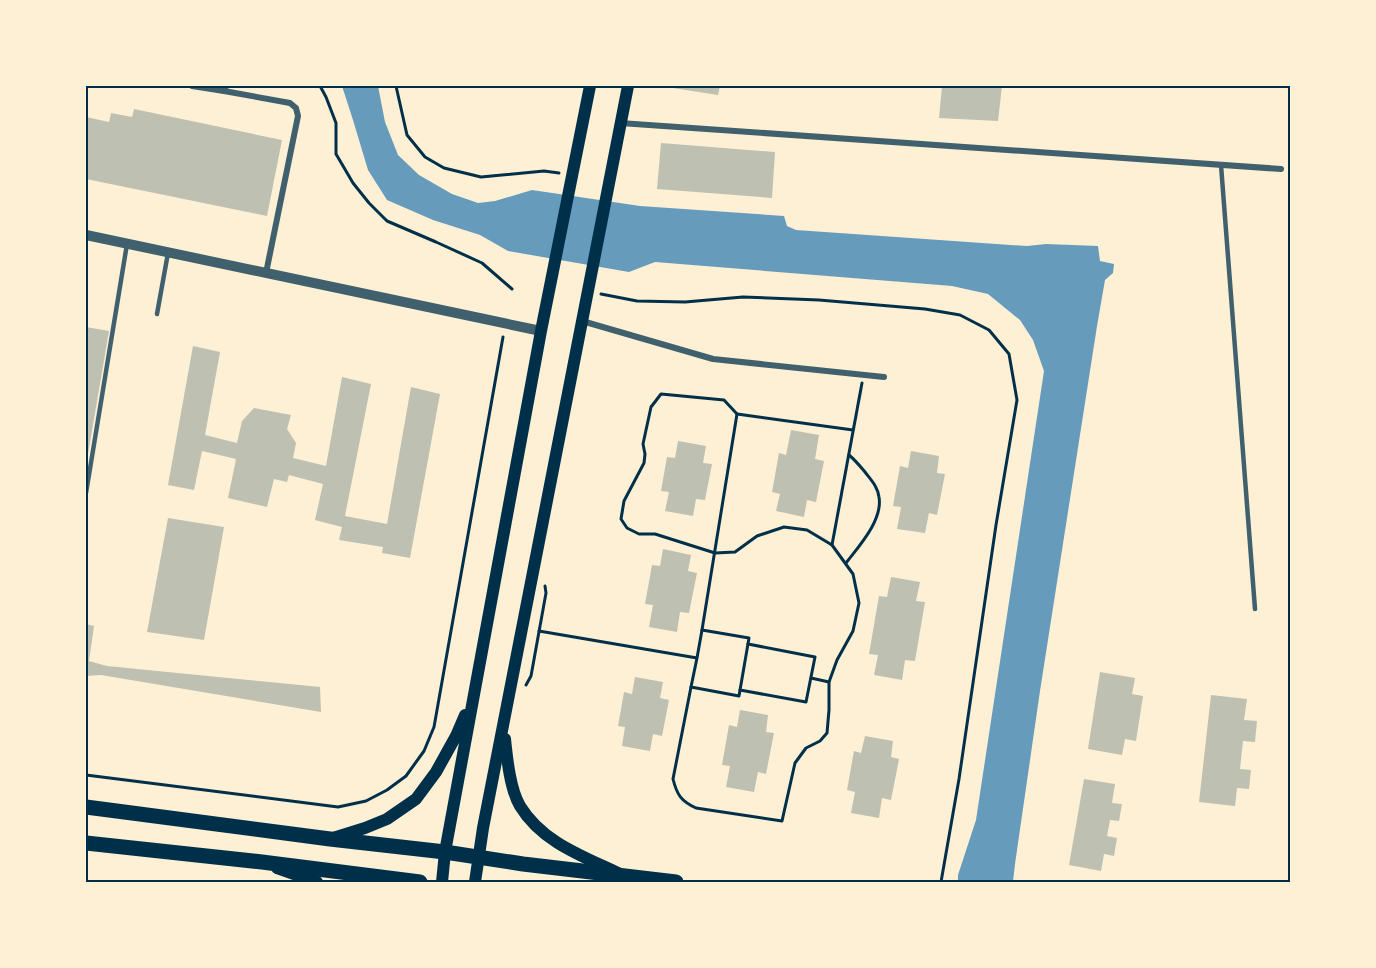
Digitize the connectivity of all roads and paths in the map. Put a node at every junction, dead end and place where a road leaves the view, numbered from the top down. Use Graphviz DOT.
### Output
graph roads {
  1 [pos="192,86"];
  2 [pos="321,86"];
  3 [pos="396,86"];
  4 [pos="590,86"];
  5 [pos="628,86"];
  6 [pos="225,88"];
  7 [pos="621,123"];
  8 [pos="1221,165"];
  9 [pos="1281,169"];
  10 [pos="572,175"];
  11 [pos="86,235"];
  12 [pos="127,244"];
  13 [pos="168,253"];
  14 [pos="266,273"];
  15 [pos="512,290"];
  16 [pos="588,292"];
  17 [pos="157,314"];
  18 [pos="582,321"];
  19 [pos="506,323"];
  20 [pos="541,331"];
  21 [pos="863,375"];
  22 [pos="884,377"];
  23 [pos="737,414"];
  24 [pos="853,430"];
  25 [pos="849,455"];
  26 [pos="86,493"];
  27 [pos="832,545"];
  28 [pos="715,553"];
  29 [pos="846,563"];
  30 [pos="1255,609"];
  31 [pos="702,630"];
  32 [pos="539,631"];
  33 [pos="748,644"];
  34 [pos="697,658"];
  35 [pos="811,678"];
  36 [pos="830,682"];
  37 [pos="691,687"];
  38 [pos="740,690"];
  39 [pos="474,695"];
  40 [pos="504,727"];
  41 [pos="86,775"];
  42 [pos="86,807"];
  43 [pos="330,839"];
  44 [pos="89,845"];
  45 [pos="445,852"];
  46 [pos="479,857"];
  47 [pos="262,862"];
  48 [pos="627,877"];
  49 [pos="317,882"];
  50 [pos="420,882"];
  51 [pos="442,882"];
  52 [pos="475,882"];
  53 [pos="676,882"];
  54 [pos="941,882"];
  1 -- 6 [label="street"];
  2 -- 15 [label="path"];
  3 -- 10 [label="path"];
  4 -- 10 [label="main road"];
  5 -- 7 [label="main road"];
  6 -- 14 [label="street"];
  7 -- 8 [label="street"];
  7 -- 16 [label="main road"];
  8 -- 9 [label="street"];
  8 -- 30 [label="lane"];
  10 -- 20 [label="main road"];
  11 -- 12 [label="street"];
  12 -- 13 [label="street"];
  12 -- 26 [label="lane"];
  13 -- 14 [label="street"];
  13 -- 17 [label="lane"];
  14 -- 19 [label="street"];
  16 -- 18 [label="main road"];
  16 -- 54 [label="path"];
  18 -- 21 [label="street"];
  18 -- 40 [label="main road"];
  19 -- 20 [label="street"];
  19 -- 41 [label="path"];
  20 -- 39 [label="main road"];
  21 -- 22 [label="street"];
  21 -- 24 [label="path"];
  23 -- 24 [label="path"];
  23 -- 28 [label="path"];
  23 -- 28 [label="path"];
  24 -- 25 [label="path"];
  25 -- 27 [label="path"];
  25 -- 29 [label="path"];
  27 -- 28 [label="path"];
  27 -- 29 [label="path"];
  28 -- 31 [label="path"];
  29 -- 36 [label="path"];
  31 -- 33 [label="path"];
  31 -- 34 [label="path"];
  32 -- 34 [label="path"];
  33 -- 35 [label="path"];
  33 -- 38 [label="path"];
  34 -- 37 [label="path"];
  35 -- 36 [label="path"];
  35 -- 38 [label="path"];
  36 -- 37 [label="path"];
  37 -- 38 [label="path"];
  39 -- 43 [label="main road"];
  39 -- 45 [label="main road"];
  40 -- 46 [label="main road"];
  40 -- 48 [label="main road"];
  42 -- 43 [label="main road"];
  43 -- 45 [label="main road"];
  44 -- 47 [label="main road"];
  45 -- 46 [label="main road"];
  45 -- 51 [label="main road"];
  46 -- 48 [label="main road"];
  46 -- 52 [label="main road"];
  47 -- 49 [label="main road"];
  47 -- 50 [label="main road"];
  48 -- 53 [label="main road"];
}
